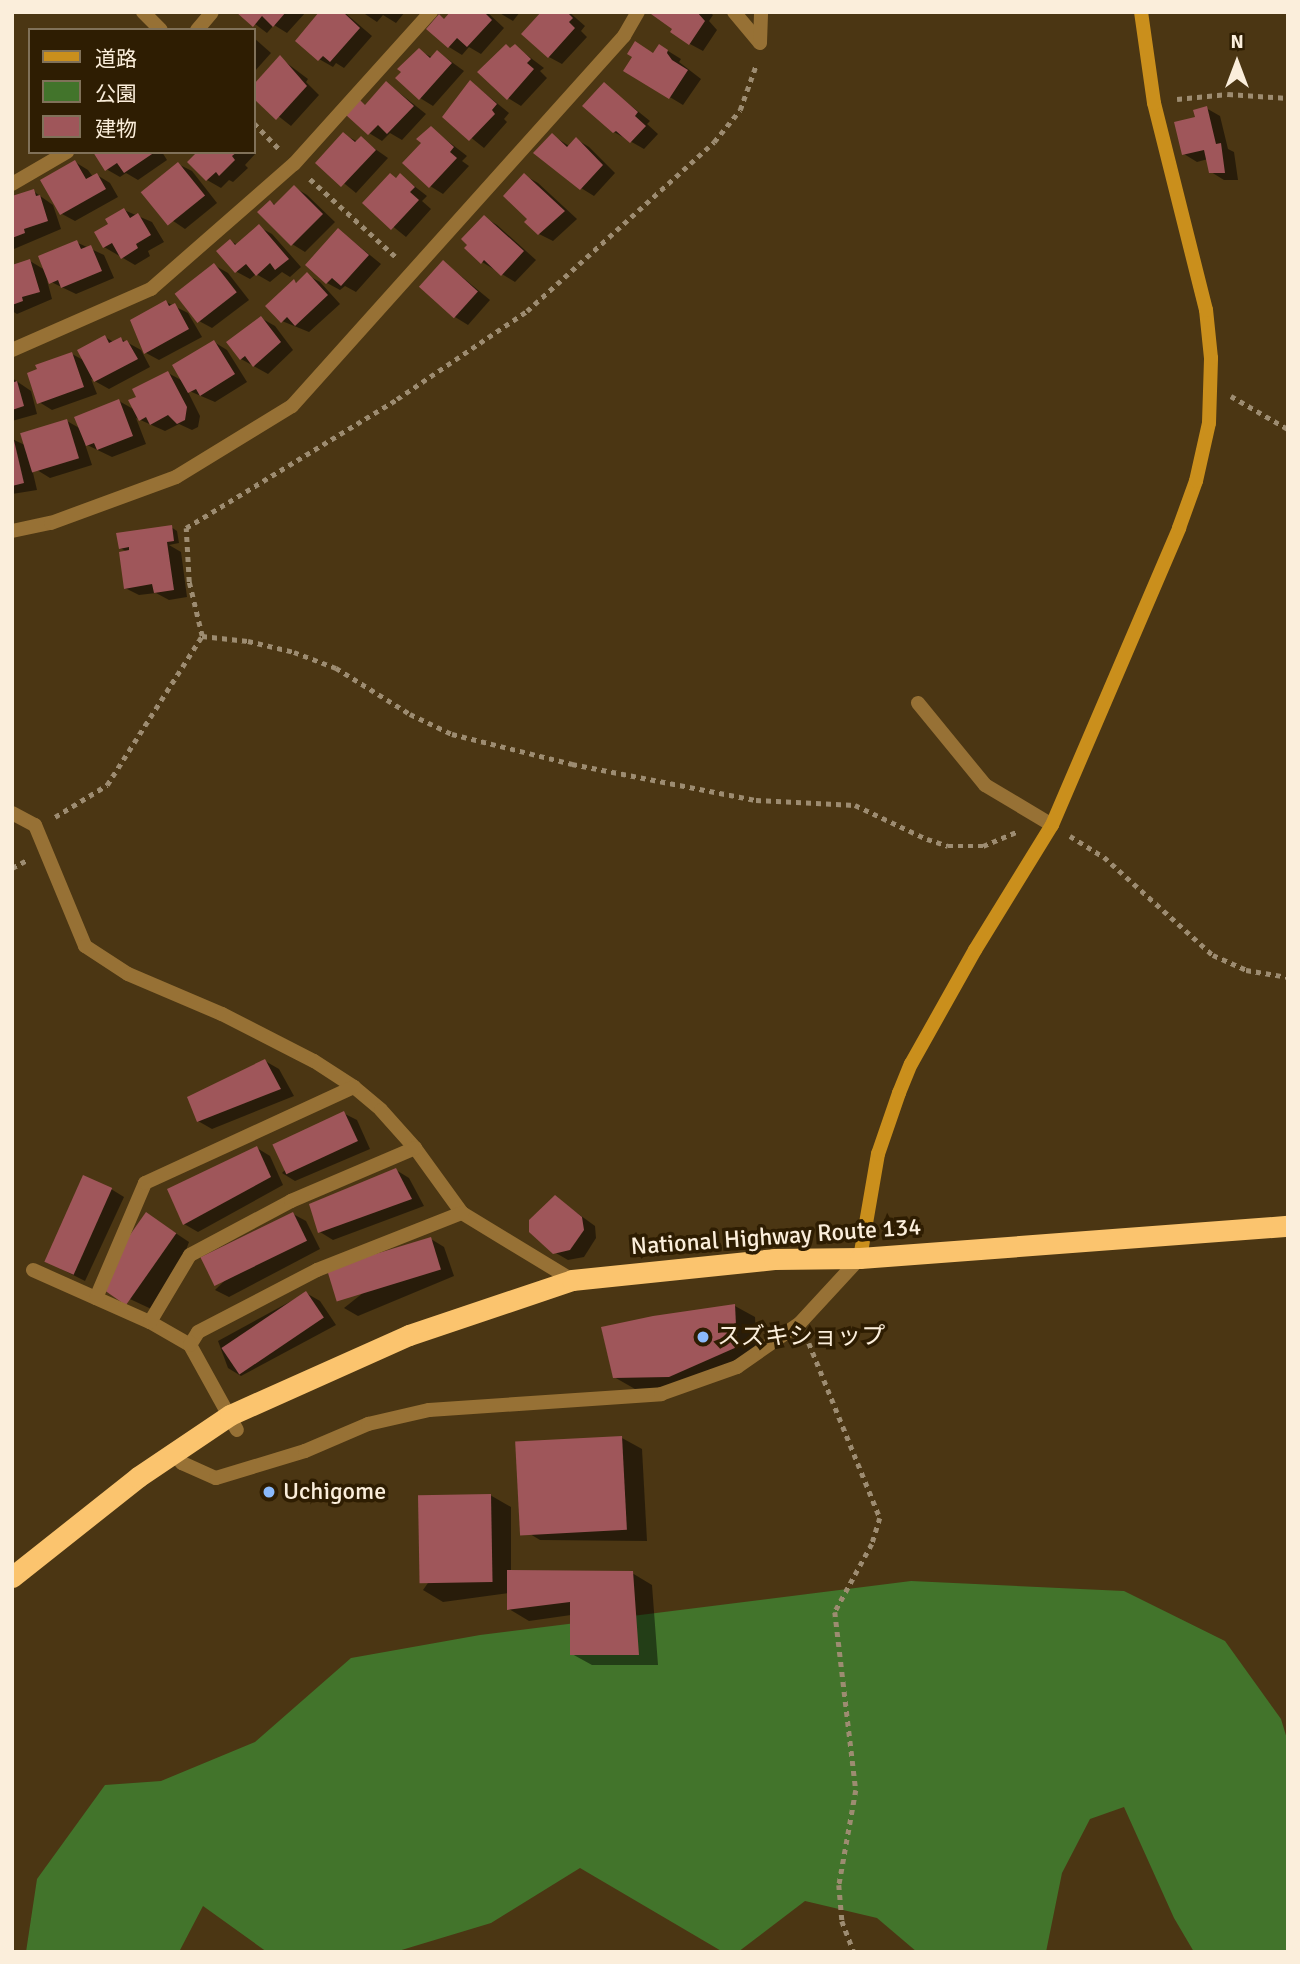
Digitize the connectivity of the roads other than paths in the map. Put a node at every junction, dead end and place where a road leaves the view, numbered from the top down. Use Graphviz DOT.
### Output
graph roads {
  1 [pos="143,12"];
  2 [pos="212,12"];
  3 [pos="431,12"];
  4 [pos="638,12"];
  5 [pos="734,12"];
  6 [pos="761,12"];
  7 [pos="1141,12"];
  8 [pos="159,28"];
  9 [pos="199,28"];
  10 [pos="64,154"];
  11 [pos="12,184"];
  12 [pos="12,350"];
  13 [pos="12,531"];
  14 [pos="918,703"];
  15 [pos="12,813"];
  16 [pos="1052,825"];
  17 [pos="354,1087"];
  18 [pos="415,1148"];
  19 [pos="462,1213"];
  20 [pos="1288,1226"];
  21 [pos="860,1258"];
  22 [pos="33,1270"];
  23 [pos="572,1280"];
  24 [pos="96,1298"];
  25 [pos="150,1322"];
  26 [pos="190,1345"];
  27 [pos="233,1422"];
  28 [pos="171,1452"];
  29 [pos="12,1577"];
  1 -- 8 [label="street"];
  2 -- 9 [label="street"];
  3 -- 12 [label="street"];
  4 -- 13 [label="street"];
  5 -- 6 [label="street"];
  7 -- 16 [label="street"];
  10 -- 11 [label="street"];
  14 -- 16 [label="street"];
  15 -- 17 [label="street"];
  16 -- 21 [label="street"];
  17 -- 18 [label="street"];
  17 -- 24 [label="street"];
  18 -- 19 [label="street"];
  18 -- 25 [label="street"];
  19 -- 23 [label="street"];
  19 -- 26 [label="street"];
  20 -- 21 [label="highway, National Highway Route 134"];
  21 -- 23 [label="highway, National Highway Route 134"];
  21 -- 28 [label="street"];
  22 -- 24 [label="street"];
  23 -- 27 [label="highway, National Highway Route 134"];
  24 -- 25 [label="street"];
  25 -- 26 [label="street"];
  26 -- 27 [label="street"];
  27 -- 28 [label="highway, National Highway Route 134"];
  28 -- 29 [label="highway, National Highway Route 134"];
}
